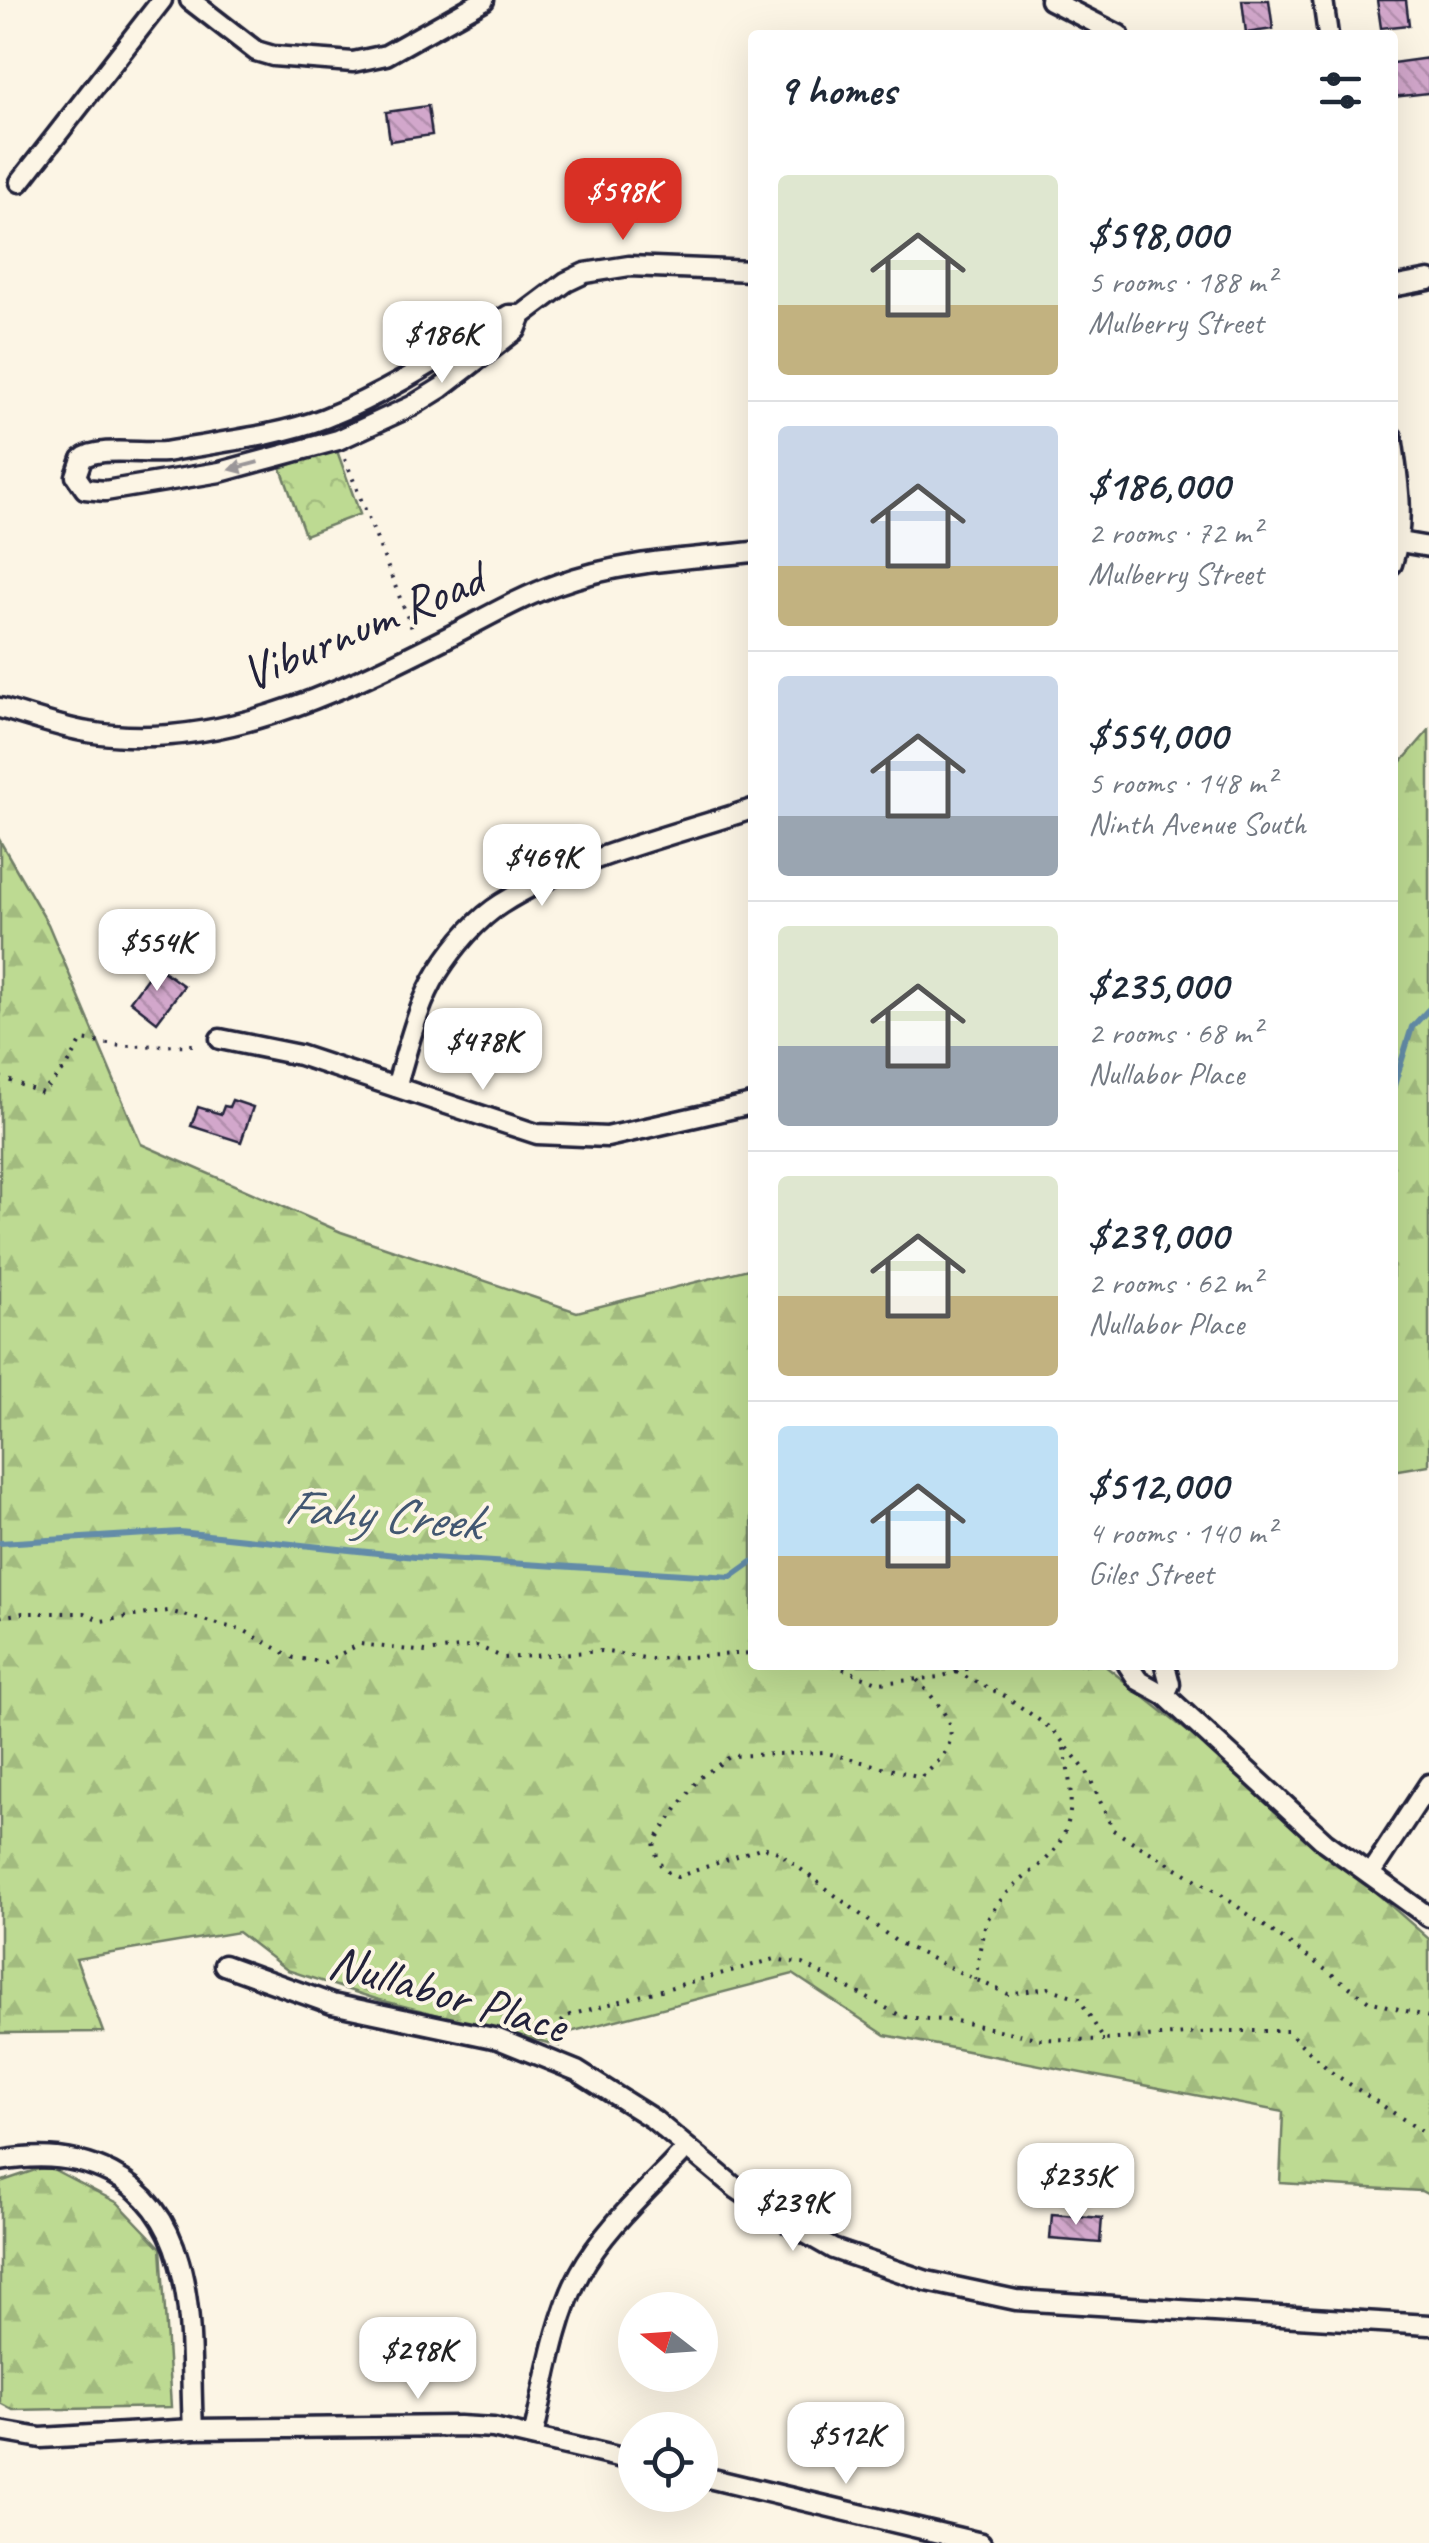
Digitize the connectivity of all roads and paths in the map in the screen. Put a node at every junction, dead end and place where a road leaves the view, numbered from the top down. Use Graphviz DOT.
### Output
graph roads {
  1 [pos="162,0"];
  2 [pos="190,0"];
  3 [pos="484,0"];
  4 [pos="1050,0"];
  5 [pos="1323,0"];
  6 [pos="1109,30"];
  7 [pos="1327,30"];
  8 [pos="20,182"];
  9 [pos="748,272"];
  10 [pos="1429,280"];
  11 [pos="1398,286"];
  12 [pos="522,315"];
  13 [pos="338,440"];
  14 [pos="1398,479"];
  15 [pos="1400,542"];
  16 [pos="1429,547"];
  17 [pos="1398,548"];
  18 [pos="748,552"];
  19 [pos="421,650"];
  20 [pos="0,708"];
  21 [pos="748,810"];
  22 [pos="220,1039"];
  23 [pos="0,1077"];
  24 [pos="396,1087"];
  25 [pos="748,1105"];
  26 [pos="0,1617"];
  27 [pos="748,1653"];
  28 [pos="845,1670"];
  29 [pos="963,1670"];
  30 [pos="1131,1670"];
  31 [pos="1167,1670"];
  32 [pos="956,1672"];
  33 [pos="917,1680"];
  34 [pos="1165,1694"];
  35 [pos="1062,1742"];
  36 [pos="1429,1784"];
  37 [pos="1370,1874"];
  38 [pos="1429,1917"];
  39 [pos="224,1965"];
  40 [pos="975,1980"];
  41 [pos="1429,2018"];
  42 [pos="1104,2040"];
  43 [pos="542,2056"];
  44 [pos="1429,2136"];
  45 [pos="686,2148"];
  46 [pos="0,2161"];
  47 [pos="1429,2325"];
  48 [pos="193,2430"];
  49 [pos="0,2431"];
  50 [pos="533,2437"];
  51 [pos="618,2457"];
  52 [pos="718,2480"];
  53 [pos="981,2543"];
  1 -- 8 [label="street"];
  2 -- 3 [label="street"];
  4 -- 6 [label="street"];
  5 -- 7 [label="street"];
  9 -- 12 [label="street"];
  10 -- 11 [label="street"];
  12 -- 13 [label="street"];
  13 -- 12 [label="street, one-way"];
  13 -- 19 [label="path"];
  14 -- 15 [label="street"];
  15 -- 16 [label="street"];
  15 -- 17 [label="street"];
  18 -- 19 [label="street, Viburnum Road"];
  19 -- 20 [label="street, Viburnum Road"];
  21 -- 24 [label="street"];
  22 -- 23 [label="path"];
  22 -- 24 [label="street"];
  24 -- 25 [label="street"];
  26 -- 27 [label="path"];
  28 -- 33 [label="path"];
  29 -- 32 [label="path"];
  30 -- 34 [label="street"];
  31 -- 34 [label="street"];
  32 -- 33 [label="path"];
  32 -- 35 [label="path"];
  33 -- 40 [label="path"];
  34 -- 37 [label="street"];
  35 -- 40 [label="path"];
  35 -- 41 [label="path"];
  36 -- 37 [label="street"];
  37 -- 38 [label="street"];
  39 -- 43 [label="street, Nullabor Place"];
  40 -- 42 [label="path"];
  42 -- 43 [label="path"];
  42 -- 44 [label="path"];
  43 -- 45 [label="street, Nullabor Place"];
  45 -- 47 [label="street, Nullabor Place"];
  45 -- 50 [label="street"];
  46 -- 48 [label="street"];
  48 -- 49 [label="street"];
  48 -- 50 [label="street"];
  50 -- 51 [label="street"];
  52 -- 53 [label="street"];
}
